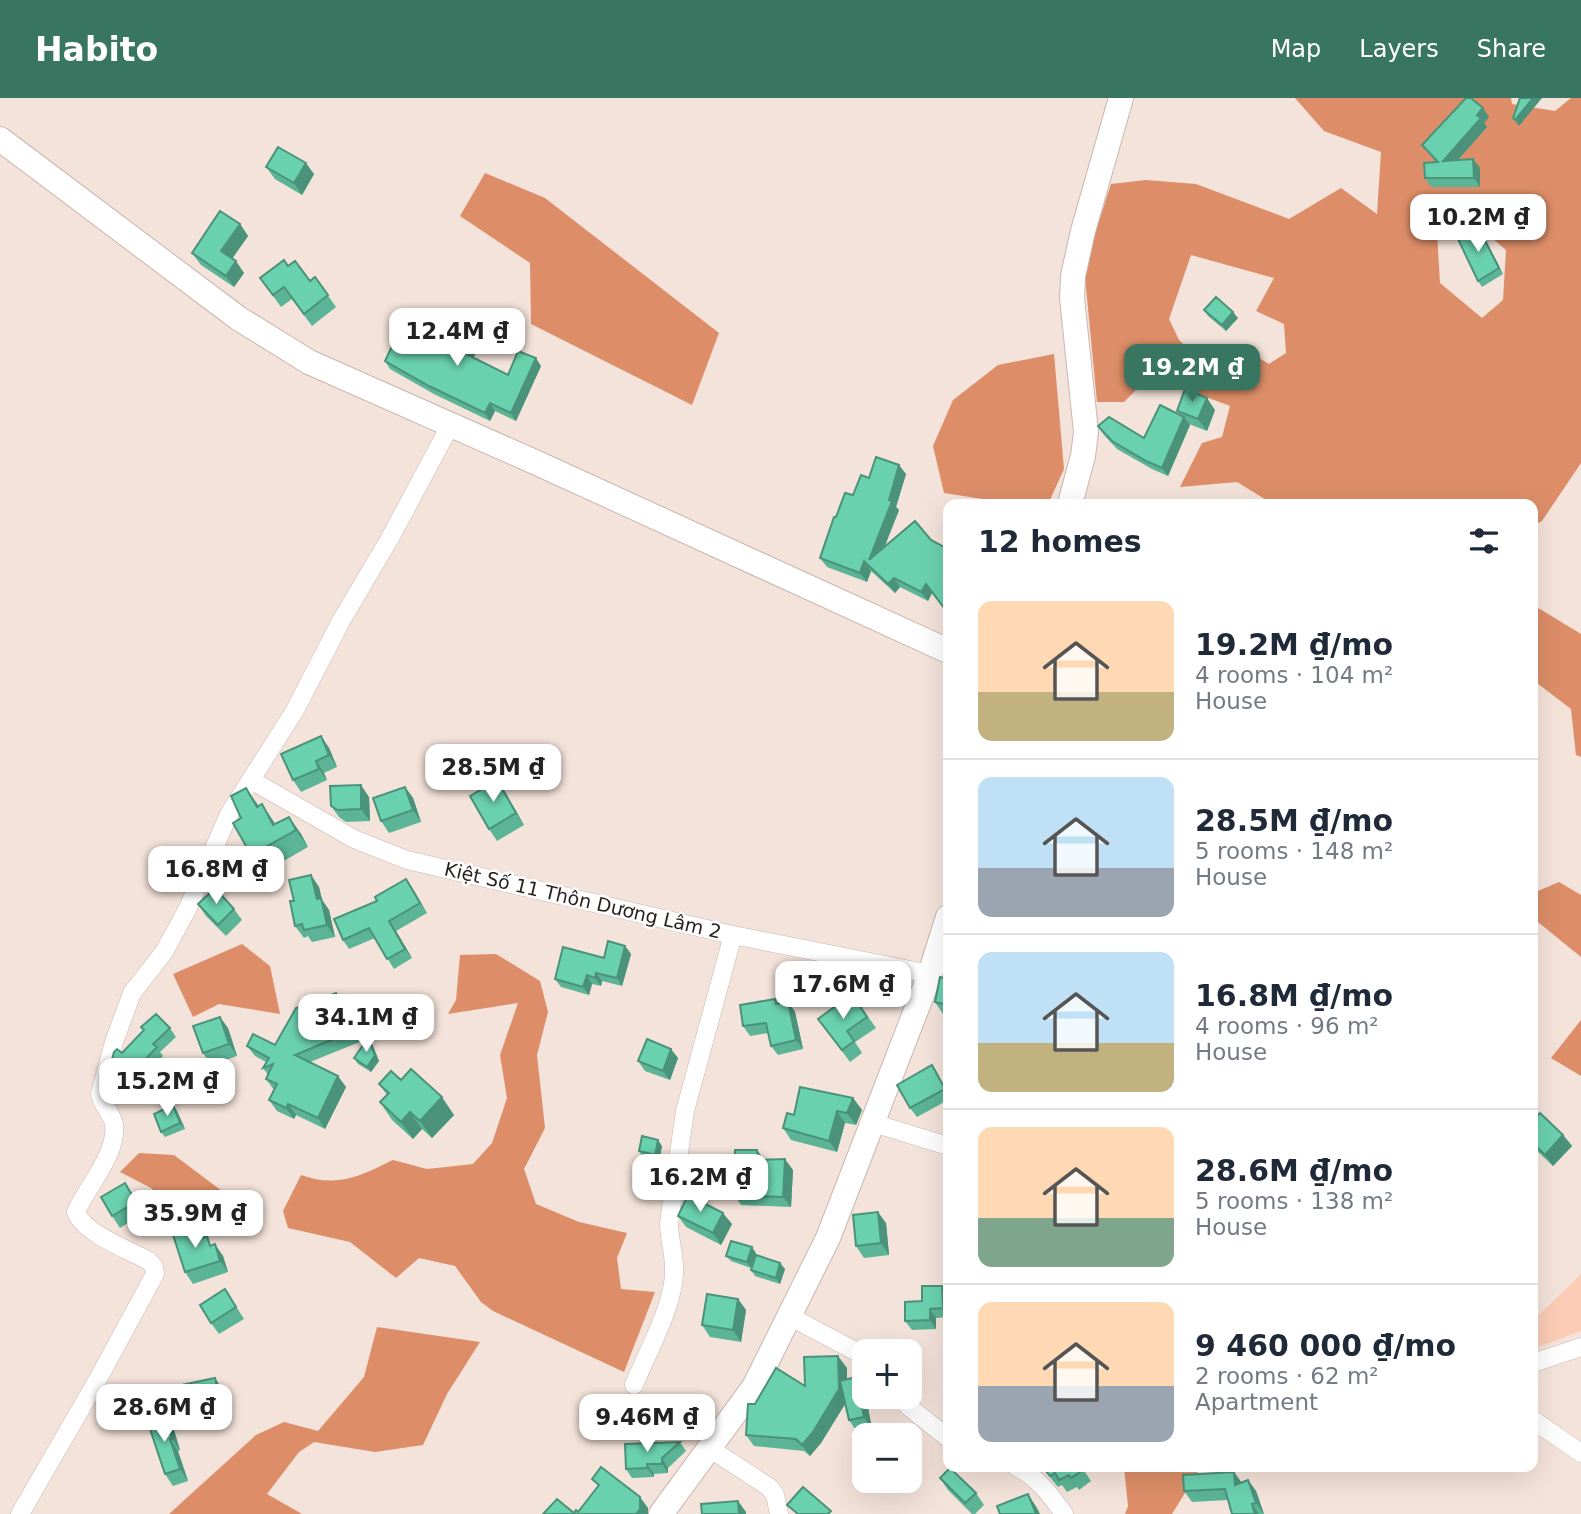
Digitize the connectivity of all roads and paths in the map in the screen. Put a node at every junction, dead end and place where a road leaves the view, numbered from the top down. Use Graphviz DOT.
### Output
graph roads {
  1 [pos="1121,98"];
  2 [pos="0,139"];
  3 [pos="451,424"];
  4 [pos="1071,499"];
  5 [pos="943,649"];
  6 [pos="251,780"];
  7 [pos="943,932"];
  8 [pos="733,935"];
  9 [pos="930,974"];
  10 [pos="873,1123"];
  11 [pos="943,1144"];
  12 [pos="789,1316"];
  13 [pos="1581,1347"];
  14 [pos="852,1349"];
  15 [pos="1538,1361"];
  16 [pos="634,1385"];
  17 [pos="912,1409"];
  18 [pos="1538,1423"];
  19 [pos="943,1434"];
  20 [pos="709,1448"];
  21 [pos="1581,1453"];
  22 [pos="1028,1472"];
  23 [pos="20,1514"];
  24 [pos="661,1514"];
  25 [pos="779,1514"];
  26 [pos="1064,1514"];
  1 -- 4 [label="street"];
  2 -- 3 [label="street"];
  3 -- 5 [label="street"];
  3 -- 6 [label="street"];
  6 -- 8 [label="street, Kiệt Số 11 Thôn Dương Lâm 2"];
  6 -- 23 [label="street"];
  7 -- 9 [label="street"];
  8 -- 9 [label="street, Kiệt Số 11 Thôn Dương Lâm 2"];
  8 -- 16 [label="street"];
  9 -- 10 [label="street"];
  10 -- 11 [label="street"];
  10 -- 12 [label="street"];
  12 -- 14 [label="street"];
  12 -- 20 [label="street"];
  13 -- 15 [label="street"];
  17 -- 19 [label="street"];
  18 -- 21 [label="street"];
  20 -- 24 [label="street"];
  20 -- 25 [label="street"];
  22 -- 26 [label="street"];
}
